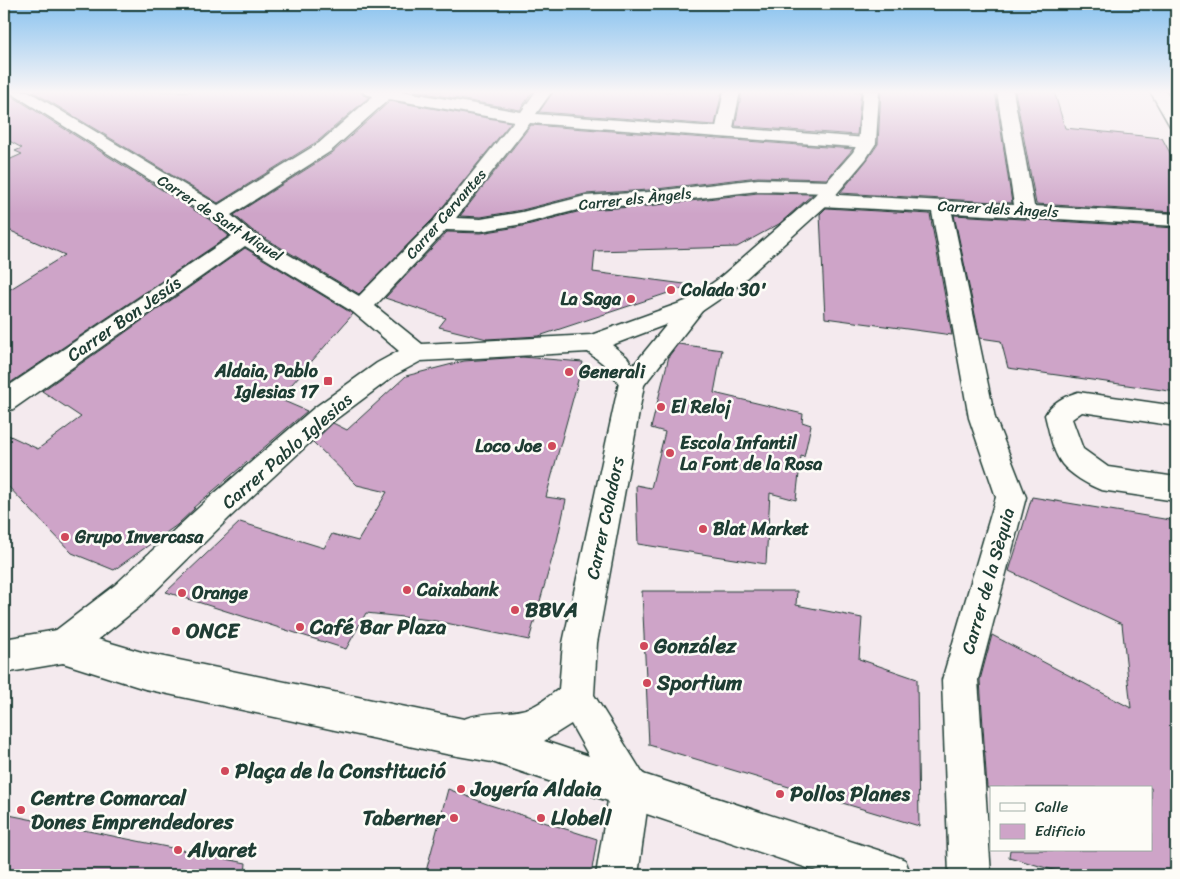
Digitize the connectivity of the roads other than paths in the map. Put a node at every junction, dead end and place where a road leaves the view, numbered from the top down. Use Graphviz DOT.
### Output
graph roads {
  1 [pos="83,132"];
  2 [pos="341,132"];
  3 [pos="513,132"];
  4 [pos="723,132"];
  5 [pos="868,132"];
  6 [pos="1012,132"];
  7 [pos="867,143"];
  8 [pos="825,193"];
  9 [pos="940,206"];
  10 [pos="1025,211"];
  11 [pos="218,214"];
  12 [pos="1176,220"];
  13 [pos="441,224"];
  14 [pos="244,237"];
  15 [pos="694,306"];
  16 [pos="361,307"];
  17 [pos="593,343"];
  18 [pos="417,353"];
  19 [pos="632,383"];
  20 [pos="4,402"];
  21 [pos="1176,416"];
  22 [pos="1176,489"];
  23 [pos="63,646"];
  24 [pos="4,656"];
  25 [pos="576,699"];
  26 [pos="446,735"];
  27 [pos="630,788"];
  28 [pos="617,875"];
  29 [pos="890,875"];
  30 [pos="970,875"];
  1 -- 11 [label="street, Carrer de Sant Miquel"];
  2 -- 11 [label="street"];
  3 -- 13 [label="street, Carrer Cervantes"];
  4 -- 7 [label="street"];
  5 -- 7 [label="street"];
  6 -- 10 [label="street"];
  7 -- 8 [label="street, Carrer Coladors"];
  8 -- 9 [label="street, Carrer dels Àngels"];
  8 -- 13 [label="street, Carrer els Àngels"];
  8 -- 15 [label="street, Carrer Coladors"];
  9 -- 10 [label="street, Carrer dels Àngels"];
  9 -- 30 [label="street, Carrer de la Sèquia"];
  10 -- 12 [label="street, Carrer dels Àngels"];
  11 -- 14 [label="street, Carrer de Sant Miquel"];
  13 -- 16 [label="street, Carrer Cervantes"];
  14 -- 16 [label="street, Carrer de Sant Miquel"];
  14 -- 20 [label="street, Carrer Bon Jesús"];
  15 -- 17 [label="street, Carrer Pablo Iglesias"];
  15 -- 19 [label="street, Carrer Coladors"];
  16 -- 18 [label="street, Carrer de Sant Miquel"];
  17 -- 18 [label="street, Carrer Pablo Iglesias"];
  17 -- 19 [label="street"];
  18 -- 23 [label="street, Carrer Pablo Iglesias"];
  19 -- 25 [label="street, Carrer Coladors"];
  21 -- 22 [label="street"];
  23 -- 24 [label="street"];
  23 -- 26 [label="street"];
  25 -- 26 [label="street"];
  25 -- 27 [label="street"];
  26 -- 27 [label="street"];
  27 -- 28 [label="street"];
  27 -- 29 [label="street"];
}
